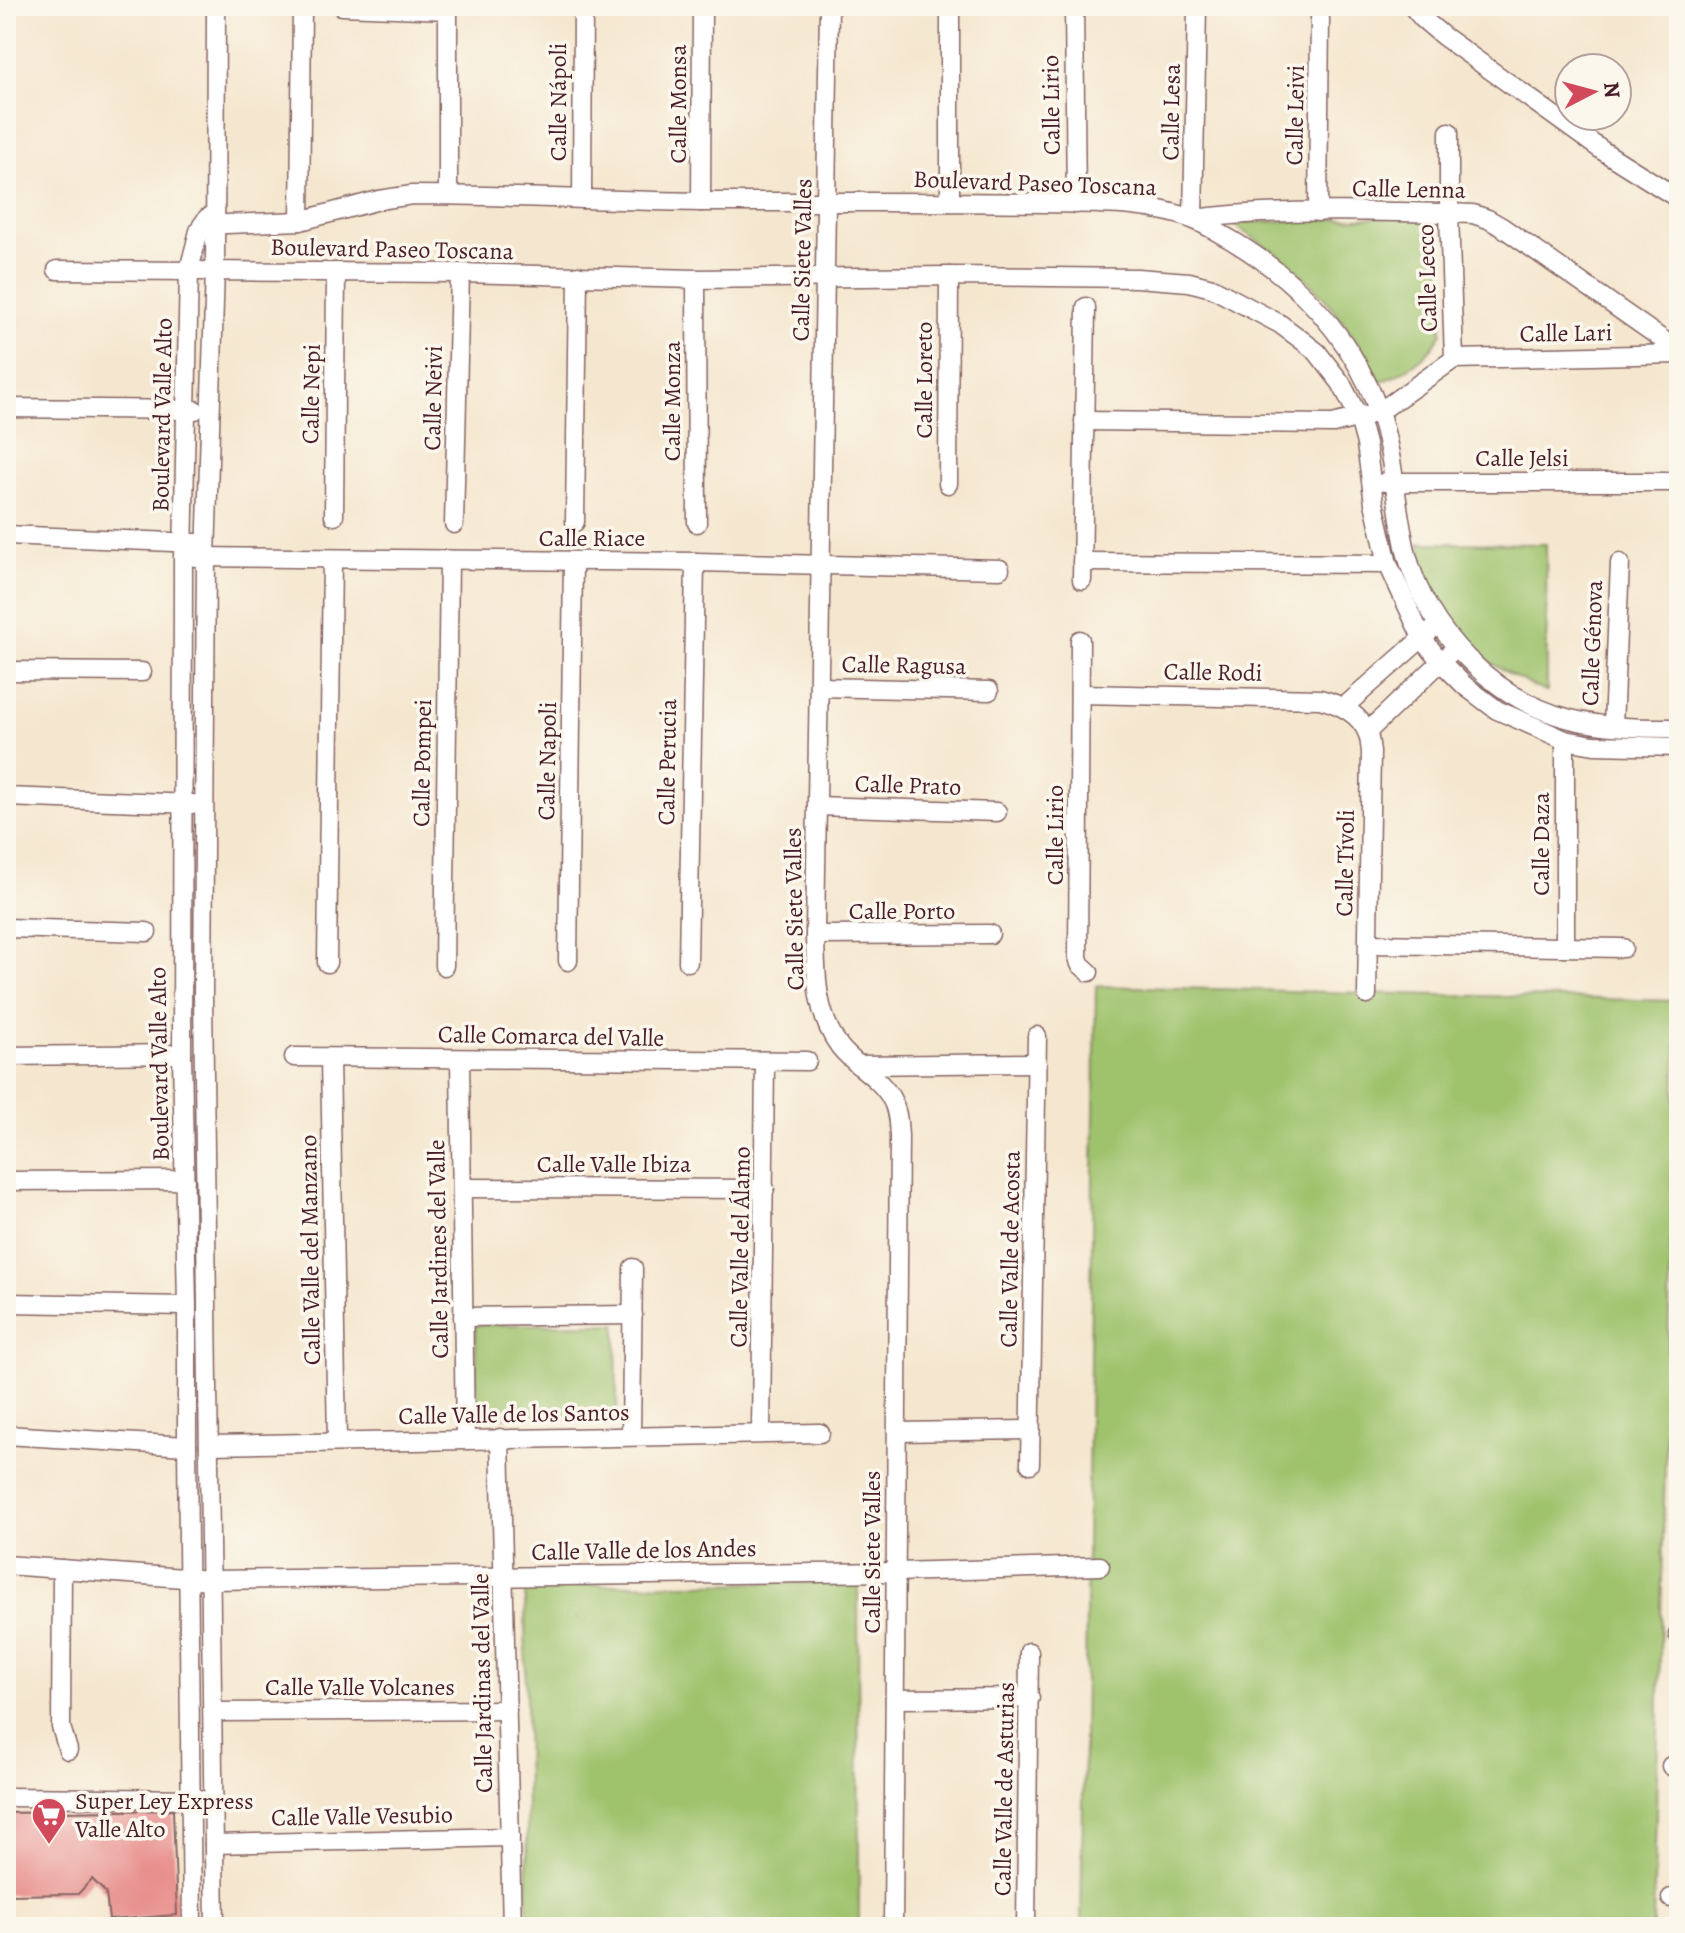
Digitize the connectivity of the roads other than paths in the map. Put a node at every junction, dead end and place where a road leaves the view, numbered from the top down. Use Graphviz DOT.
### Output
graph roads {
  1 [pos="216,6"];
  2 [pos="302,6"];
  3 [pos="342,6"];
  4 [pos="583,6"];
  5 [pos="702,6"];
  6 [pos="829,6"];
  7 [pos="950,6"];
  8 [pos="1074,6"];
  9 [pos="1197,6"];
  10 [pos="1412,6"];
  11 [pos="448,8"];
  12 [pos="1320,18"];
  13 [pos="1449,132"];
  14 [pos="448,195"];
  15 [pos="582,199"];
  16 [pos="1679,199"];
  17 [pos="701,202"];
  18 [pos="827,202"];
  19 [pos="950,202"];
  20 [pos="1076,204"];
  21 [pos="1318,212"];
  22 [pos="1449,213"];
  23 [pos="210,219"];
  24 [pos="1193,219"];
  25 [pos="300,221"];
  26 [pos="57,270"];
  27 [pos="189,270"];
  28 [pos="215,270"];
  29 [pos="336,272"];
  30 [pos="460,273"];
  31 [pos="578,275"];
  32 [pos="949,276"];
  33 [pos="826,278"];
  34 [pos="696,279"];
  35 [pos="1086,307"];
  36 [pos="1679,353"];
  37 [pos="1454,359"];
  38 [pos="6,408"];
  39 [pos="187,410"];
  40 [pos="210,410"];
  41 [pos="1379,412"];
  42 [pos="1359,418"];
  43 [pos="1084,421"];
  44 [pos="1370,482"];
  45 [pos="1395,482"];
  46 [pos="1673,482"];
  47 [pos="948,484"];
  48 [pos="334,516"];
  49 [pos="575,522"];
  50 [pos="697,523"];
  51 [pos="454,524"];
  52 [pos="6,535"];
  53 [pos="183,550"];
  54 [pos="206,550"];
  55 [pos="332,559"];
  56 [pos="449,560"];
  57 [pos="573,561"];
  58 [pos="695,562"];
  59 [pos="1620,563"];
  60 [pos="1388,564"];
  61 [pos="821,565"];
  62 [pos="1000,569"];
  63 [pos="1439,622"];
  64 [pos="1422,638"];
  65 [pos="1080,640"];
  66 [pos="1456,647"];
  67 [pos="1441,662"];
  68 [pos="6,671"];
  69 [pos="142,672"];
  70 [pos="819,687"];
  71 [pos="989,691"];
  72 [pos="1080,694"];
  73 [pos="1344,707"];
  74 [pos="1613,726"];
  75 [pos="1679,728"];
  76 [pos="1367,732"];
  77 [pos="1565,740"];
  78 [pos="1679,747"];
  79 [pos="6,797"];
  80 [pos="181,804"];
  81 [pos="204,805"];
  82 [pos="817,806"];
  83 [pos="997,812"];
  84 [pos="6,928"];
  85 [pos="147,932"];
  86 [pos="990,934"];
  87 [pos="815,935"];
  88 [pos="1368,944"];
  89 [pos="1565,947"];
  90 [pos="1623,948"];
  91 [pos="568,961"];
  92 [pos="688,962"];
  93 [pos="327,963"];
  94 [pos="444,966"];
  95 [pos="1089,972"];
  96 [pos="1367,995"];
  97 [pos="1037,1036"];
  98 [pos="182,1054"];
  99 [pos="6,1056"];
  100 [pos="294,1057"];
  101 [pos="330,1058"];
  102 [pos="460,1059"];
  103 [pos="807,1061"];
  104 [pos="765,1062"];
  105 [pos="1037,1063"];
  106 [pos="858,1065"];
  107 [pos="185,1180"];
  108 [pos="6,1181"];
  109 [pos="462,1188"];
  110 [pos="765,1189"];
  111 [pos="633,1268"];
  112 [pos="6,1303"];
  113 [pos="187,1306"];
  114 [pos="633,1315"];
  115 [pos="463,1317"];
  116 [pos="1030,1430"];
  117 [pos="897,1432"];
  118 [pos="761,1433"];
  119 [pos="820,1433"];
  120 [pos="6,1435"];
  121 [pos="631,1436"];
  122 [pos="500,1438"];
  123 [pos="465,1439"];
  124 [pos="337,1441"];
  125 [pos="209,1445"];
  126 [pos="187,1446"];
  127 [pos="1030,1464"];
  128 [pos="6,1565"];
  129 [pos="1100,1566"];
  130 [pos="62,1569"];
  131 [pos="896,1572"];
  132 [pos="504,1575"];
  133 [pos="188,1579"];
  134 [pos="211,1580"];
  135 [pos="1029,1652"];
  136 [pos="1030,1698"];
  137 [pos="895,1699"];
  138 [pos="507,1710"];
  139 [pos="213,1712"];
  140 [pos="68,1750"];
  141 [pos="6,1797"];
  142 [pos="190,1799"];
  143 [pos="214,1799"];
  144 [pos="510,1837"];
  145 [pos="214,1844"];
  146 [pos="192,1927"];
  147 [pos="215,1927"];
  148 [pos="512,1927"];
  149 [pos="893,1927"];
  150 [pos="1026,1927"];
  1 -- 23 [label="street, Boulevard Valle Alto"];
  2 -- 25 [label="street"];
  3 -- 11 [label="street"];
  4 -- 15 [label="street, Calle Nápoli"];
  5 -- 17 [label="street, Calle Monsa"];
  6 -- 18 [label="street, Calle Siete Valles"];
  7 -- 19 [label="street"];
  8 -- 20 [label="street, Calle Lirio"];
  9 -- 24 [label="street, Calle Lesa"];
  10 -- 16 [label="street"];
  11 -- 14 [label="street"];
  12 -- 21 [label="street, Calle Leivi"];
  13 -- 22 [label="street, Calle Lecco"];
  14 -- 15 [label="street, Boulevard Paseo Toscana"];
  14 -- 25 [label="street, Boulevard Paseo Toscana"];
  15 -- 17 [label="street, Boulevard Paseo Toscana"];
  17 -- 18 [label="street, Boulevard Paseo Toscana"];
  18 -- 19 [label="street, Boulevard Paseo Toscana"];
  18 -- 33 [label="street, Calle Siete Valles"];
  19 -- 20 [label="street, Boulevard Paseo Toscana"];
  20 -- 24 [label="street, Boulevard Paseo Toscana"];
  21 -- 22 [label="street, Calle Lenna"];
  21 -- 24 [label="street, Calle Lenna"];
  22 -- 36 [label="street, Calle Lenna"];
  22 -- 37 [label="street, Calle Lecco"];
  23 -- 25 [label="street, Boulevard Paseo Toscana"];
  23 -- 27 [label="street, Boulevard Valle Alto"];
  23 -- 28 [label="street, Boulevard Valle Alto"];
  24 -- 41 [label="street, Boulevard Paseo Toscana"];
  26 -- 27 [label="street, Boulevard Paseo Toscana"];
  27 -- 28 [label="street, Boulevard Paseo Toscana"];
  27 -- 39 [label="street, Boulevard Valle Alto"];
  28 -- 29 [label="street, Boulevard Paseo Toscana"];
  28 -- 40 [label="street, Boulevard Valle Alto"];
  29 -- 30 [label="street, Boulevard Paseo Toscana"];
  29 -- 48 [label="street, Calle Nepi"];
  30 -- 31 [label="street, Boulevard Paseo Toscana"];
  30 -- 51 [label="street, Calle Neivi"];
  31 -- 34 [label="street, Boulevard Paseo Toscana"];
  31 -- 49 [label="street"];
  32 -- 33 [label="street, Boulevard Paseo Toscana"];
  32 -- 42 [label="street, Boulevard Paseo Toscana"];
  32 -- 47 [label="street, Calle Loreto"];
  33 -- 34 [label="street, Boulevard Paseo Toscana"];
  33 -- 61 [label="street, Calle Siete Valles"];
  34 -- 50 [label="street, Calle Monza"];
  35 -- 43 [label="street"];
  36 -- 37 [label="street, Calle Lari"];
  37 -- 41 [label="street, Calle Lecco"];
  38 -- 39 [label="street"];
  39 -- 40 [label="street"];
  39 -- 53 [label="street, Boulevard Valle Alto"];
  40 -- 54 [label="street, Boulevard Valle Alto"];
  41 -- 42 [label="street, Calle Lecco"];
  41 -- 45 [label="street, Boulevard Paseo Toscana"];
  42 -- 43 [label="street, Calle Lecco"];
  42 -- 44 [label="street, Boulevard Paseo Toscana"];
  43 -- 60 [label="street"];
  44 -- 45 [label="street, Calle Jelsi"];
  44 -- 60 [label="street, Boulevard Paseo Toscana"];
  45 -- 46 [label="street, Calle Jelsi"];
  45 -- 63 [label="street, Boulevard Paseo Toscana"];
  52 -- 53 [label="street, Calle Riace"];
  53 -- 54 [label="street, Calle Riace"];
  53 -- 80 [label="street, Boulevard Valle Alto"];
  54 -- 55 [label="street, Calle Riace"];
  54 -- 81 [label="street, Boulevard Valle Alto"];
  55 -- 56 [label="street, Calle Riace"];
  55 -- 93 [label="street"];
  56 -- 57 [label="street, Calle Riace"];
  56 -- 94 [label="street, Calle Pompei"];
  57 -- 58 [label="street, Calle Riace"];
  57 -- 91 [label="street, Calle Napoli"];
  58 -- 61 [label="street, Calle Riace"];
  58 -- 92 [label="street, Calle Perucia"];
  59 -- 74 [label="street, Calle Génova"];
  60 -- 64 [label="street, Boulevard Paseo Toscana"];
  61 -- 62 [label="street, Calle Riace"];
  61 -- 70 [label="street, Calle Siete Valles"];
  63 -- 64 [label="street"];
  63 -- 66 [label="street, Boulevard Paseo Toscana"];
  64 -- 67 [label="street, Boulevard Paseo Toscana"];
  64 -- 73 [label="street"];
  65 -- 72 [label="street, Calle Lirio"];
  66 -- 67 [label="street"];
  66 -- 74 [label="street, Boulevard Paseo Toscana"];
  67 -- 76 [label="street"];
  67 -- 77 [label="street, Boulevard Paseo Toscana"];
  68 -- 69 [label="street"];
  70 -- 71 [label="street, Calle Ragusa"];
  70 -- 82 [label="street, Calle Siete Valles"];
  72 -- 73 [label="street, Calle Rodi"];
  72 -- 95 [label="street, Calle Lirio"];
  73 -- 76 [label="street"];
  74 -- 75 [label="street, Boulevard Paseo Toscana"];
  76 -- 88 [label="street, Calle Tívoli"];
  77 -- 78 [label="street, Boulevard Paseo Toscana"];
  77 -- 89 [label="street, Calle Daza"];
  79 -- 80 [label="street"];
  80 -- 81 [label="street"];
  80 -- 98 [label="street, Boulevard Valle Alto"];
  81 -- 125 [label="street, Boulevard Valle Alto"];
  82 -- 83 [label="street, Calle Prato"];
  82 -- 87 [label="street, Calle Siete Valles"];
  84 -- 85 [label="street"];
  86 -- 87 [label="street, Calle Porto"];
  87 -- 106 [label="street, Calle Siete Valles"];
  88 -- 89 [label="street"];
  88 -- 96 [label="street, Calle Tívoli"];
  89 -- 90 [label="street"];
  97 -- 105 [label="street, Calle Valle de Acosta"];
  98 -- 99 [label="street"];
  98 -- 107 [label="street, Boulevard Valle Alto"];
  100 -- 101 [label="street, Calle Comarca del Valle"];
  101 -- 102 [label="street, Calle Comarca del Valle"];
  101 -- 124 [label="street, Calle Valle del Manzano"];
  102 -- 104 [label="street, Calle Comarca del Valle"];
  102 -- 109 [label="street, Calle Jardines del Valle"];
  103 -- 104 [label="street, Calle Comarca del Valle"];
  104 -- 110 [label="street, Calle Valle del Álamo"];
  105 -- 106 [label="street"];
  105 -- 116 [label="street, Calle Valle de Acosta"];
  106 -- 117 [label="street, Calle Siete Valles"];
  107 -- 108 [label="street"];
  107 -- 113 [label="street, Boulevard Valle Alto"];
  109 -- 110 [label="street, Calle Valle Ibiza"];
  109 -- 115 [label="street, Calle Jardines del Valle"];
  110 -- 118 [label="street, Calle Valle del Álamo"];
  111 -- 114 [label="street"];
  112 -- 113 [label="street"];
  113 -- 126 [label="street, Boulevard Valle Alto"];
  114 -- 115 [label="street"];
  114 -- 121 [label="street"];
  115 -- 123 [label="street, Calle Jardines del Valle"];
  116 -- 117 [label="street"];
  116 -- 127 [label="street, Calle Valle de Acosta"];
  117 -- 131 [label="street, Calle Siete Valles"];
  118 -- 119 [label="street, Calle Valle de los Santos"];
  118 -- 121 [label="street, Calle Valle de los Santos"];
  120 -- 126 [label="street"];
  121 -- 122 [label="street, Calle Valle de los Santos"];
  122 -- 123 [label="street, Calle Valle de los Santos"];
  122 -- 132 [label="street, Calle Jardinas del Valle"];
  123 -- 124 [label="street, Calle Valle de los Santos"];
  124 -- 125 [label="street, Calle Valle de los Santos"];
  125 -- 134 [label="street, Boulevard Valle Alto"];
  126 -- 133 [label="street, Boulevard Valle Alto"];
  128 -- 130 [label="street, Calle Valle de los Andes"];
  129 -- 131 [label="street, Calle Valle de los Andes"];
  130 -- 133 [label="street, Calle Valle de los Andes"];
  130 -- 140 [label="street"];
  131 -- 132 [label="street, Calle Valle de los Andes"];
  131 -- 137 [label="street, Calle Siete Valles"];
  132 -- 134 [label="street, Calle Valle de los Andes"];
  132 -- 138 [label="street, Calle Jardinas del Valle"];
  133 -- 134 [label="street, Calle Valle de los Andes"];
  133 -- 142 [label="street, Boulevard Valle Alto"];
  134 -- 139 [label="street, Boulevard Valle Alto"];
  135 -- 136 [label="street, Calle Valle de Asturias"];
  136 -- 137 [label="street"];
  136 -- 150 [label="street, Calle Valle de Asturias"];
  137 -- 149 [label="street, Calle Siete Valles"];
  138 -- 139 [label="street, Calle Valle Volcanes"];
  138 -- 144 [label="street, Calle Jardinas del Valle"];
  139 -- 143 [label="street, Boulevard Valle Alto"];
  141 -- 142 [label="street"];
  142 -- 143 [label="street"];
  142 -- 146 [label="street, Boulevard Valle Alto"];
  143 -- 145 [label="street, Boulevard Valle Alto"];
  144 -- 145 [label="street, Calle Valle Vesubio"];
  144 -- 148 [label="street, Calle Jardinas del Valle"];
  145 -- 147 [label="street, Boulevard Valle Alto"];
}
